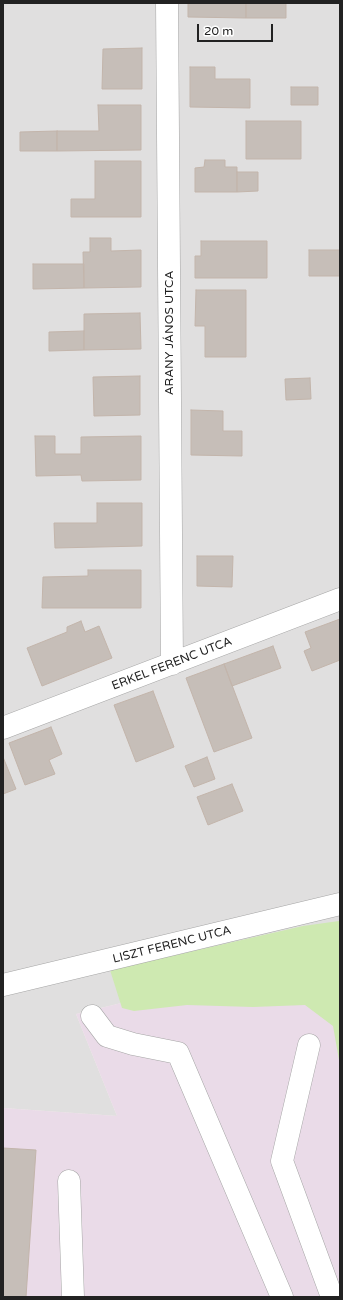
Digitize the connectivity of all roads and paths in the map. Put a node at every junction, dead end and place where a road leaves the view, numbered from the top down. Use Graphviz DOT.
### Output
graph roads {
  1 [pos="167,3"];
  2 [pos="340,599"];
  3 [pos="172,664"];
  4 [pos="3,728"];
  5 [pos="340,904"];
  6 [pos="3,985"];
  7 [pos="92,1016"];
  8 [pos="309,1045"];
  9 [pos="69,1182"];
  10 [pos="73,1297"];
  11 [pos="282,1297"];
  12 [pos="332,1297"];
  1 -- 3 [label="street, ARANY JÁNOS UTCA"];
  2 -- 3 [label="street, ERKEL FERENC UTCA"];
  3 -- 4 [label="street, ERKEL FERENC UTCA"];
  5 -- 6 [label="street, LISZT FERENC UTCA"];
  7 -- 11 [label="street"];
  8 -- 12 [label="street"];
  9 -- 10 [label="street"];
}
